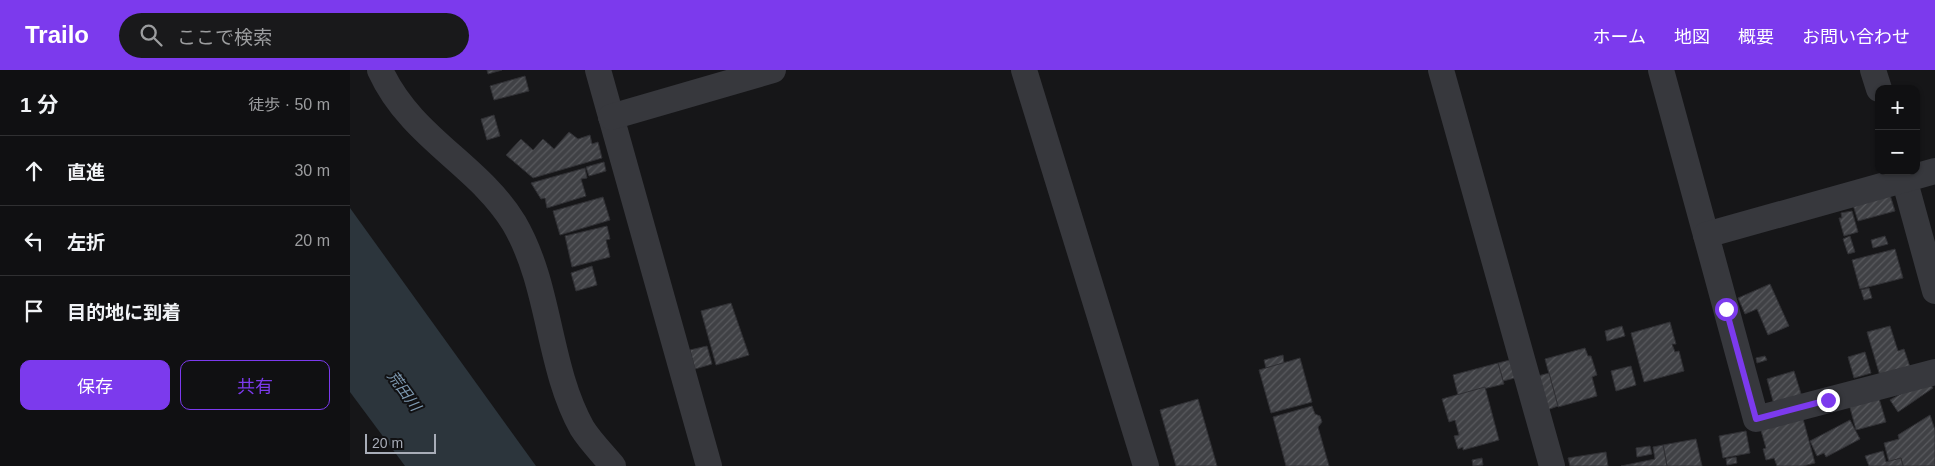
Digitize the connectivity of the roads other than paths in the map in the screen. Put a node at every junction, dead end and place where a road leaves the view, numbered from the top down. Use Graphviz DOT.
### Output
graph roads {
  1 [pos="380,70"];
  2 [pos="598,70"];
  3 [pos="773,70"];
  4 [pos="1024,70"];
  5 [pos="1441,70"];
  6 [pos="1661,70"];
  7 [pos="1873,70"];
  8 [pos="1878,85"];
  9 [pos="611,117"];
  10 [pos="1935,172"];
  11 [pos="1903,176"];
  12 [pos="1706,235"];
  13 [pos="1935,291"];
  14 [pos="1935,372"];
  15 [pos="613,466"];
  16 [pos="709,466"];
  17 [pos="1146,466"];
  18 [pos="1552,466"];
  1 -- 15 [label="street"];
  2 -- 9 [label="street"];
  3 -- 9 [label="street"];
  4 -- 17 [label="street"];
  5 -- 18 [label="street"];
  6 -- 12 [label="street"];
  7 -- 8 [label="street"];
  9 -- 16 [label="street"];
  10 -- 11 [label="street"];
  11 -- 12 [label="street"];
  11 -- 13 [label="street"];
  12 -- 14 [label="street"];
}
